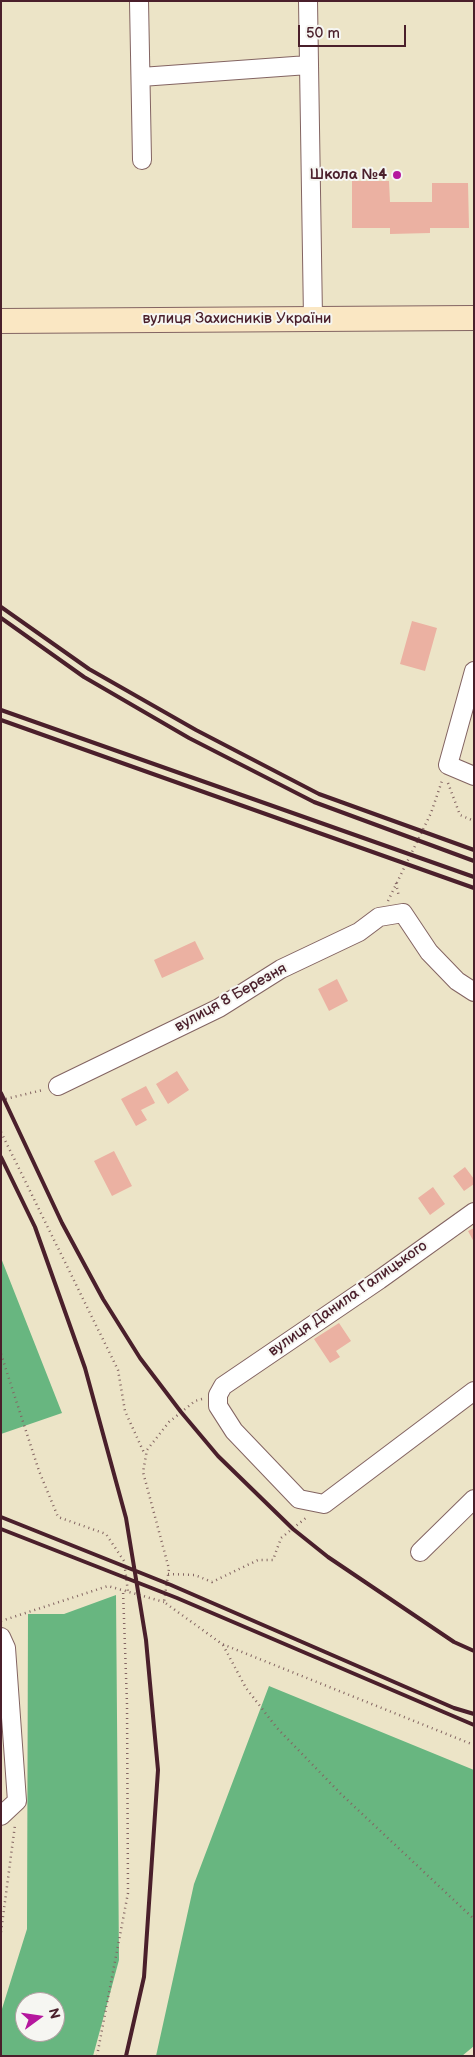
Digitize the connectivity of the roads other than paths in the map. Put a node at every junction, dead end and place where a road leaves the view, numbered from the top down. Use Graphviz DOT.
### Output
graph roads {
  1 [pos="139,1"];
  2 [pos="308,1"];
  3 [pos="308,65"];
  4 [pos="141,77"];
  5 [pos="142,160"];
  6 [pos="313,318"];
  7 [pos="474,318"];
  8 [pos="1,321"];
  9 [pos="474,671"];
  10 [pos="474,776"];
  11 [pos="474,992"];
  12 [pos="58,1086"];
  13 [pos="474,1212"];
  14 [pos="474,1391"];
  15 [pos="474,1499"];
  16 [pos="420,1552"];
  17 [pos="1,1637"];
  18 [pos="1,1816"];
  1 -- 4 [label="street"];
  2 -- 3 [label="street"];
  3 -- 4 [label="street"];
  3 -- 6 [label="street"];
  4 -- 5 [label="street"];
  6 -- 7 [label="main road, вулиця Захисників України"];
  6 -- 8 [label="main road, вулиця Захисників України"];
  9 -- 10 [label="street"];
  11 -- 12 [label="street, вулиця 8 Березня"];
  13 -- 14 [label="street, вулиця Данила Галицького"];
  15 -- 16 [label="street"];
  17 -- 18 [label="street"];
}
